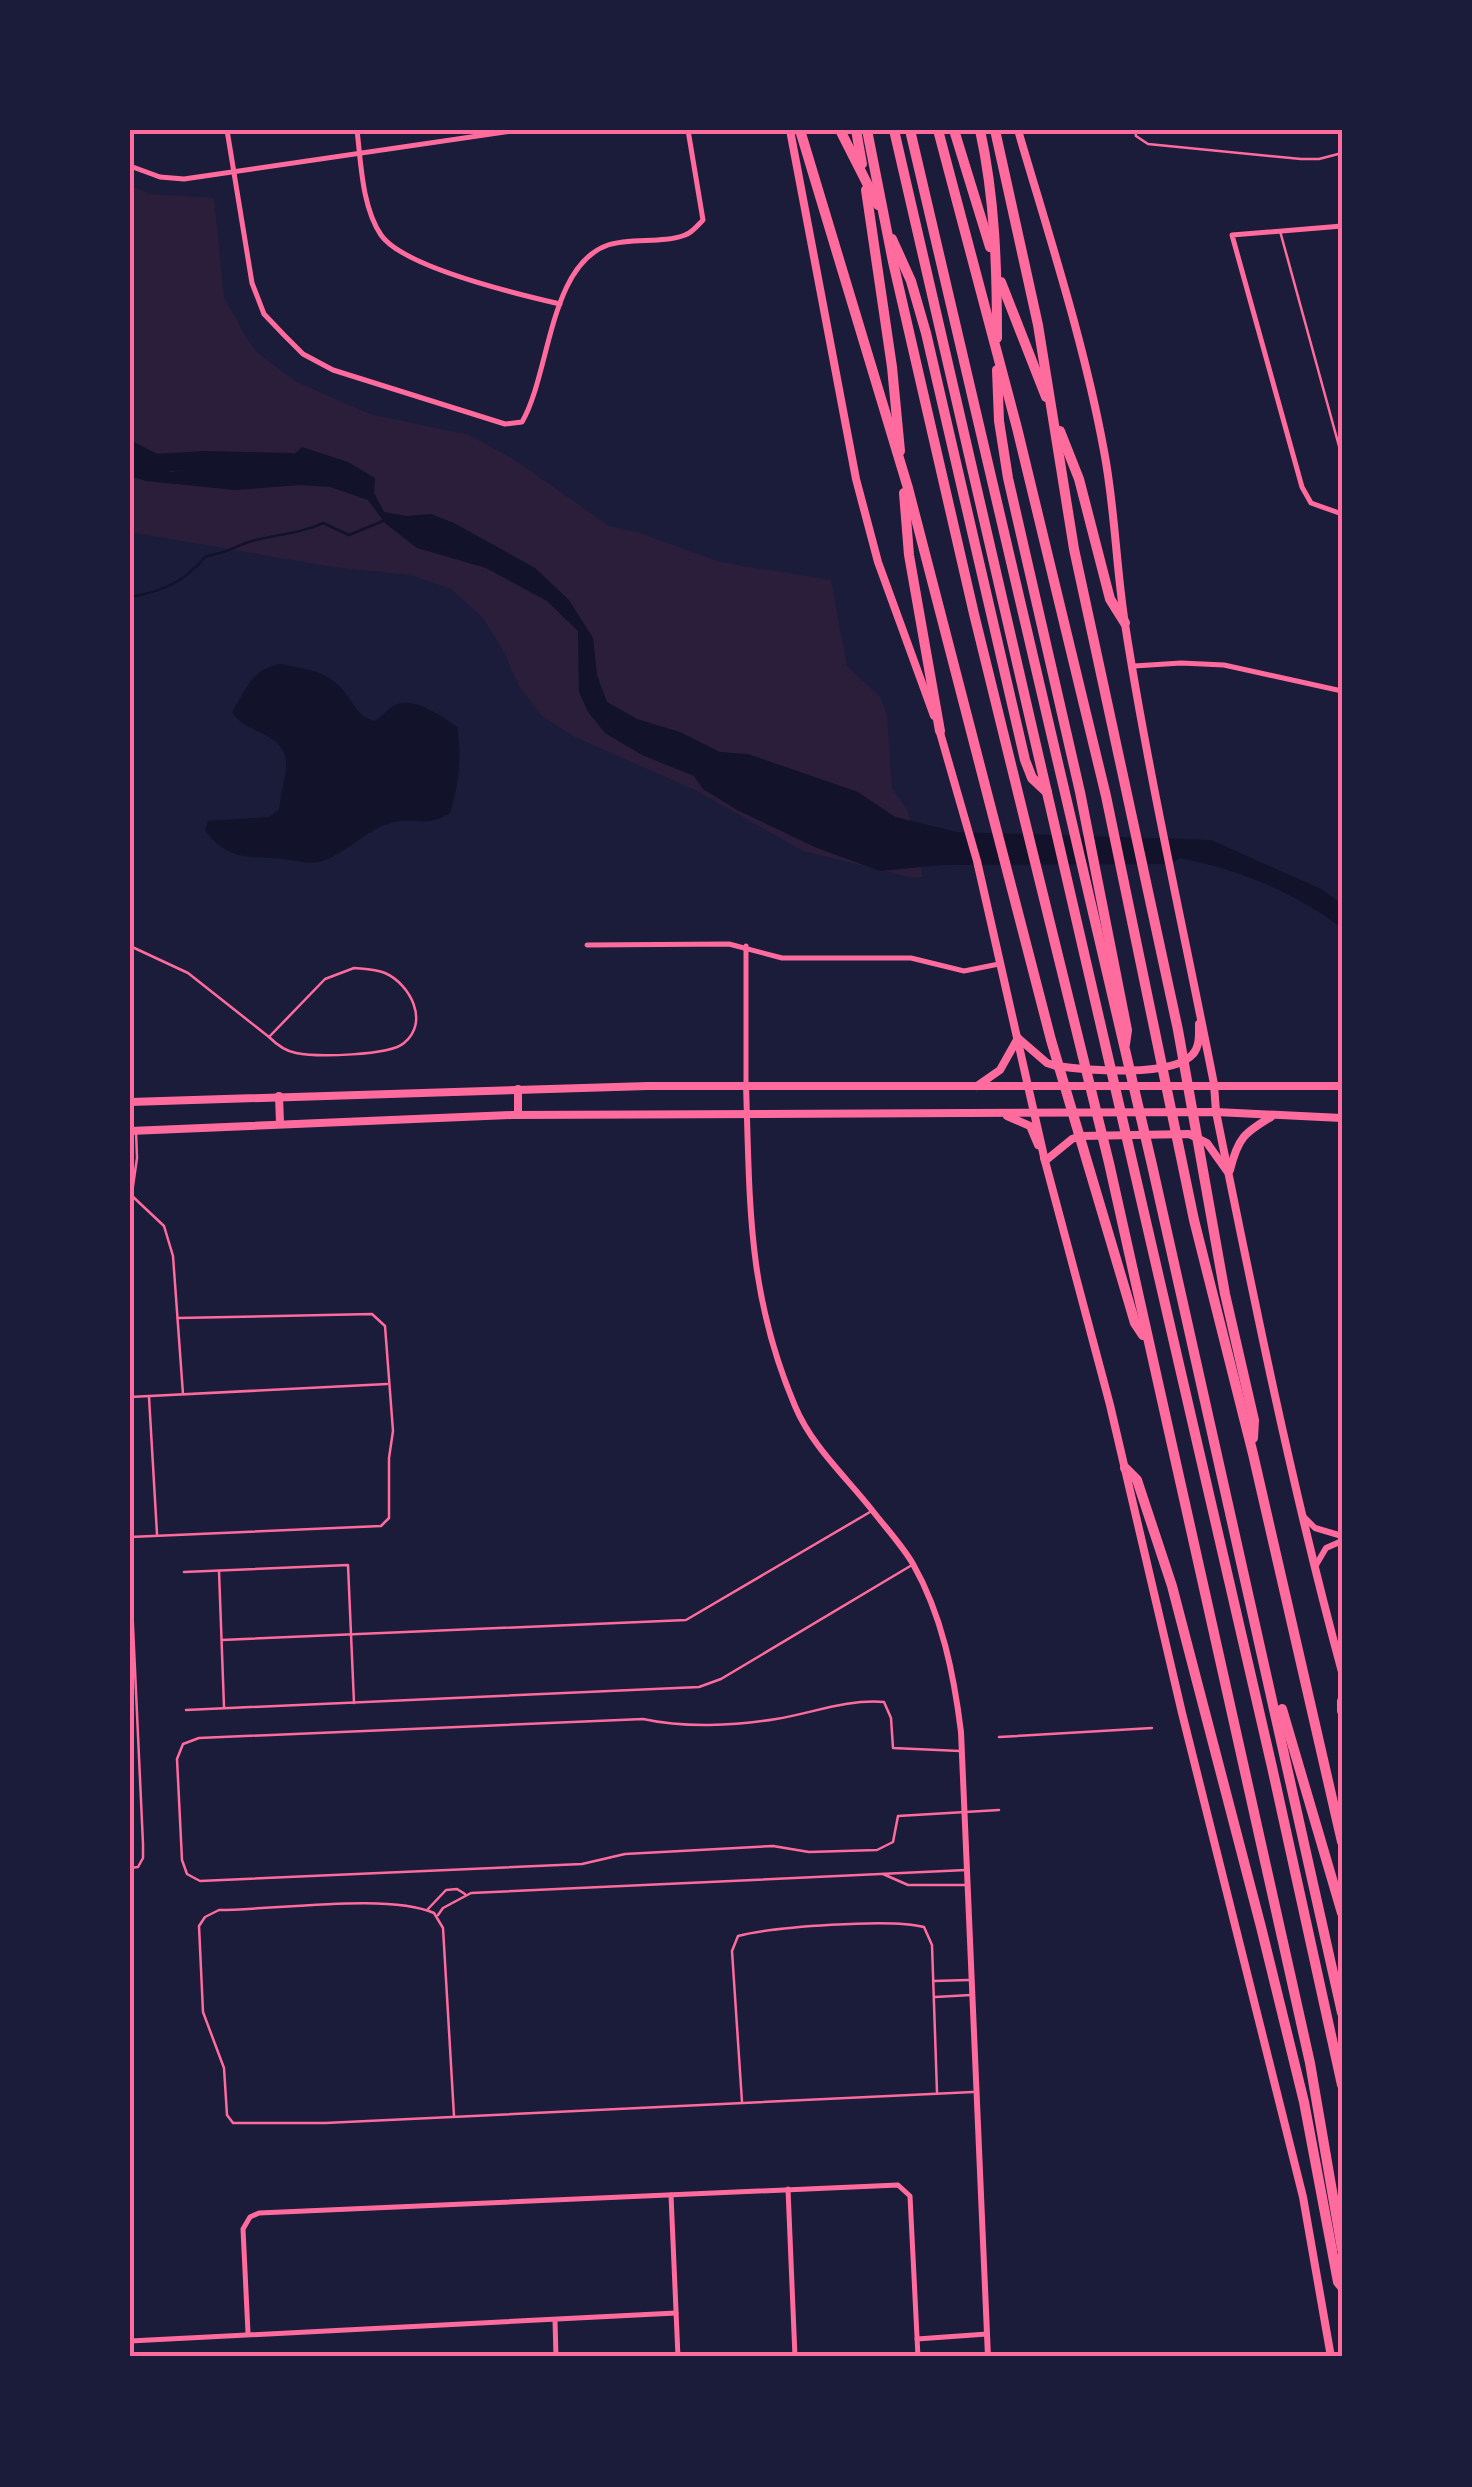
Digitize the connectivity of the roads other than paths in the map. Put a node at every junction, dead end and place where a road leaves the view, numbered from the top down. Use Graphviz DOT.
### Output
graph roads {
  1 [pos="227,130"];
  2 [pos="357,130"];
  3 [pos="518,130"];
  4 [pos="688,130"];
  5 [pos="790,130"];
  6 [pos="800,130"];
  7 [pos="840,130"];
  8 [pos="856,130"];
  9 [pos="867,130"];
  10 [pos="894,130"];
  11 [pos="910,130"];
  12 [pos="938,130"];
  13 [pos="954,130"];
  14 [pos="980,130"];
  15 [pos="995,130"];
  16 [pos="1018,130"];
  17 [pos="1135,130"];
  18 [pos="1342,153"];
  19 [pos="360,154"];
  20 [pos="130,166"];
  21 [pos="234,173"];
  22 [pos="1342,226"];
  23 [pos="1279,229"];
  24 [pos="560,304"];
  25 [pos="1342,457"];
  26 [pos="1342,514"];
  27 [pos="1125,624"];
  28 [pos="1134,666"];
  29 [pos="1342,691"];
  30 [pos="940,731"];
  31 [pos="1048,792"];
  32 [pos="586,945"];
  33 [pos="130,946"];
  34 [pos="746,946"];
  35 [pos="1002,964"];
  36 [pos="1199,1010"];
  37 [pos="270,1037"];
  38 [pos="1018,1038"];
  39 [pos="1124,1051"];
  40 [pos="1214,1084"];
  41 [pos="746,1085"];
  42 [pos="977,1086"];
  43 [pos="1342,1086"];
  44 [pos="1031,1087"];
  45 [pos="518,1089"];
  46 [pos="279,1096"];
  47 [pos="130,1102"];
  48 [pos="1216,1112"];
  49 [pos="998,1113"];
  50 [pos="1036,1113"];
  51 [pos="518,1115"];
  52 [pos="747,1115"];
  53 [pos="1273,1116"];
  54 [pos="1342,1118"];
  55 [pos="280,1123"];
  56 [pos="133,1131"];
  57 [pos="1046,1161"];
  58 [pos="1229,1174"];
  59 [pos="131,1194"];
  60 [pos="178,1318"];
  61 [pos="1148,1343"];
  62 [pos="388,1384"];
  63 [pos="183,1394"];
  64 [pos="149,1396"];
  65 [pos="130,1397"];
  66 [pos="1253,1454"];
  67 [pos="1124,1468"];
  68 [pos="873,1511"];
  69 [pos="1302,1515"];
  70 [pos="157,1536"];
  71 [pos="130,1537"];
  72 [pos="1342,1539"];
  73 [pos="130,1562"];
  74 [pos="913,1564"];
  75 [pos="219,1570"];
  76 [pos="1314,1571"];
  77 [pos="184,1572"];
  78 [pos="1254,1607"];
  79 [pos="351,1634"];
  80 [pos="222,1640"];
  81 [pos="1342,1672"];
  82 [pos="1342,1701"];
  83 [pos="354,1704"];
  84 [pos="224,1709"];
  85 [pos="186,1710"];
  86 [pos="1342,1711"];
  87 [pos="1152,1728"];
  88 [pos="999,1736"];
  89 [pos="962,1751"];
  90 [pos="999,1810"];
  91 [pos="964,1812"];
  92 [pos="1342,1842"];
  93 [pos="130,1868"];
  94 [pos="966,1870"];
  95 [pos="881,1874"];
  96 [pos="966,1885"];
  97 [pos="466,1895"];
  98 [pos="428,1910"];
  99 [pos="1342,1913"];
  100 [pos="437,1916"];
  101 [pos="970,1980"];
  102 [pos="933,1981"];
  103 [pos="971,1995"];
  104 [pos="934,1997"];
  105 [pos="1342,2014"];
  106 [pos="130,2052"];
  107 [pos="1342,2086"];
  108 [pos="974,2092"];
  109 [pos="936,2094"];
  110 [pos="742,2102"];
  111 [pos="454,2116"];
  112 [pos="131,2118"];
  113 [pos="788,2189"];
  114 [pos="671,2194"];
  115 [pos="1342,2249"];
  116 [pos="1342,2287"];
  117 [pos="676,2313"];
  118 [pos="554,2320"];
  119 [pos="248,2333"];
  120 [pos="987,2334"];
  121 [pos="918,2339"];
  122 [pos="130,2340"];
  123 [pos="556,2357"];
  124 [pos="678,2357"];
  125 [pos="795,2357"];
  126 [pos="918,2357"];
  127 [pos="988,2357"];
  128 [pos="1330,2357"];
  1 -- 21 [label="street"];
  2 -- 19 [label="street"];
  3 -- 19 [label="street"];
  4 -- 24 [label="street"];
  5 -- 30 [label="main road"];
  6 -- 61 [label="highway"];
  7 -- 31 [label="highway"];
  8 -- 30 [label="highway"];
  9 -- 61 [label="highway"];
  10 -- 31 [label="highway"];
  11 -- 39 [label="highway"];
  12 -- 66 [label="highway"];
  13 -- 27 [label="highway"];
  14 -- 39 [label="highway"];
  15 -- 66 [label="highway"];
  16 -- 27 [label="main road"];
  17 -- 18 [label="lane"];
  19 -- 21 [label="street"];
  19 -- 24 [label="street"];
  20 -- 21 [label="street"];
  21 -- 24 [label="street"];
  22 -- 23 [label="street"];
  23 -- 25 [label="lane"];
  23 -- 26 [label="street"];
  27 -- 28 [label="main road"];
  28 -- 29 [label="street"];
  28 -- 36 [label="main road"];
  30 -- 35 [label="main road"];
  31 -- 107 [label="highway"];
  32 -- 34 [label="street"];
  33 -- 37 [label="lane"];
  34 -- 35 [label="street"];
  34 -- 41 [label="street"];
  35 -- 38 [label="main road"];
  36 -- 38 [label="main road"];
  36 -- 40 [label="main road"];
  37 -- 37 [label="lane"];
  38 -- 42 [label="main road"];
  38 -- 44 [label="main road"];
  39 -- 78 [label="highway"];
  40 -- 43 [label="main road"];
  40 -- 44 [label="main road"];
  40 -- 48 [label="main road"];
  41 -- 42 [label="main road"];
  41 -- 45 [label="main road"];
  41 -- 52 [label="street"];
  42 -- 44 [label="main road"];
  44 -- 50 [label="main road"];
  45 -- 46 [label="main road"];
  45 -- 51 [label="main road"];
  46 -- 47 [label="main road"];
  46 -- 55 [label="main road"];
  48 -- 50 [label="main road"];
  48 -- 53 [label="main road"];
  48 -- 58 [label="main road"];
  49 -- 50 [label="main road"];
  49 -- 52 [label="main road"];
  49 -- 57 [label="main road"];
  50 -- 57 [label="main road"];
  51 -- 52 [label="main road"];
  51 -- 55 [label="main road"];
  52 -- 68 [label="street"];
  53 -- 54 [label="main road"];
  53 -- 58 [label="main road"];
  55 -- 56 [label="main road"];
  56 -- 59 [label="lane"];
  57 -- 58 [label="main road"];
  57 -- 67 [label="main road"];
  58 -- 69 [label="main road"];
  59 -- 60 [label="lane"];
  60 -- 62 [label="lane"];
  60 -- 63 [label="lane"];
  61 -- 115 [label="highway"];
  62 -- 63 [label="lane"];
  62 -- 70 [label="lane"];
  63 -- 64 [label="lane"];
  64 -- 65 [label="lane"];
  64 -- 70 [label="lane"];
  66 -- 92 [label="highway"];
  67 -- 116 [label="highway"];
  67 -- 128 [label="main road"];
  68 -- 74 [label="street"];
  68 -- 79 [label="lane"];
  69 -- 72 [label="street"];
  69 -- 76 [label="main road"];
  70 -- 71 [label="lane"];
  72 -- 76 [label="street"];
  73 -- 93 [label="lane"];
  74 -- 83 [label="lane"];
  74 -- 89 [label="street"];
  75 -- 77 [label="lane"];
  75 -- 79 [label="lane"];
  75 -- 80 [label="lane"];
  76 -- 81 [label="main road"];
  78 -- 99 [label="highway"];
  78 -- 105 [label="highway"];
  79 -- 80 [label="lane"];
  79 -- 83 [label="lane"];
  80 -- 84 [label="lane"];
  82 -- 86 [label="highway"];
  83 -- 84 [label="lane"];
  84 -- 85 [label="lane"];
  87 -- 88 [label="lane"];
  89 -- 91 [label="street"];
  89 -- 91 [label="lane"];
  90 -- 91 [label="lane"];
  91 -- 94 [label="street"];
  94 -- 95 [label="lane"];
  94 -- 96 [label="street"];
  95 -- 96 [label="lane"];
  95 -- 97 [label="lane"];
  96 -- 101 [label="street"];
  97 -- 98 [label="lane"];
  97 -- 100 [label="lane"];
  98 -- 100 [label="lane"];
  98 -- 111 [label="lane"];
  100 -- 111 [label="lane"];
  101 -- 102 [label="lane"];
  101 -- 103 [label="street"];
  102 -- 104 [label="lane"];
  102 -- 110 [label="lane"];
  103 -- 104 [label="lane"];
  103 -- 108 [label="street"];
  104 -- 109 [label="lane"];
  106 -- 112 [label="lane"];
  108 -- 109 [label="lane"];
  108 -- 120 [label="street"];
  109 -- 110 [label="lane"];
  110 -- 111 [label="lane"];
  113 -- 114 [label="street"];
  113 -- 121 [label="street"];
  113 -- 125 [label="street"];
  114 -- 117 [label="street"];
  114 -- 119 [label="street"];
  117 -- 118 [label="street"];
  117 -- 124 [label="street"];
  118 -- 119 [label="street"];
  118 -- 123 [label="street"];
  119 -- 122 [label="street"];
  120 -- 121 [label="street"];
  120 -- 127 [label="street"];
  121 -- 126 [label="street"];
}
